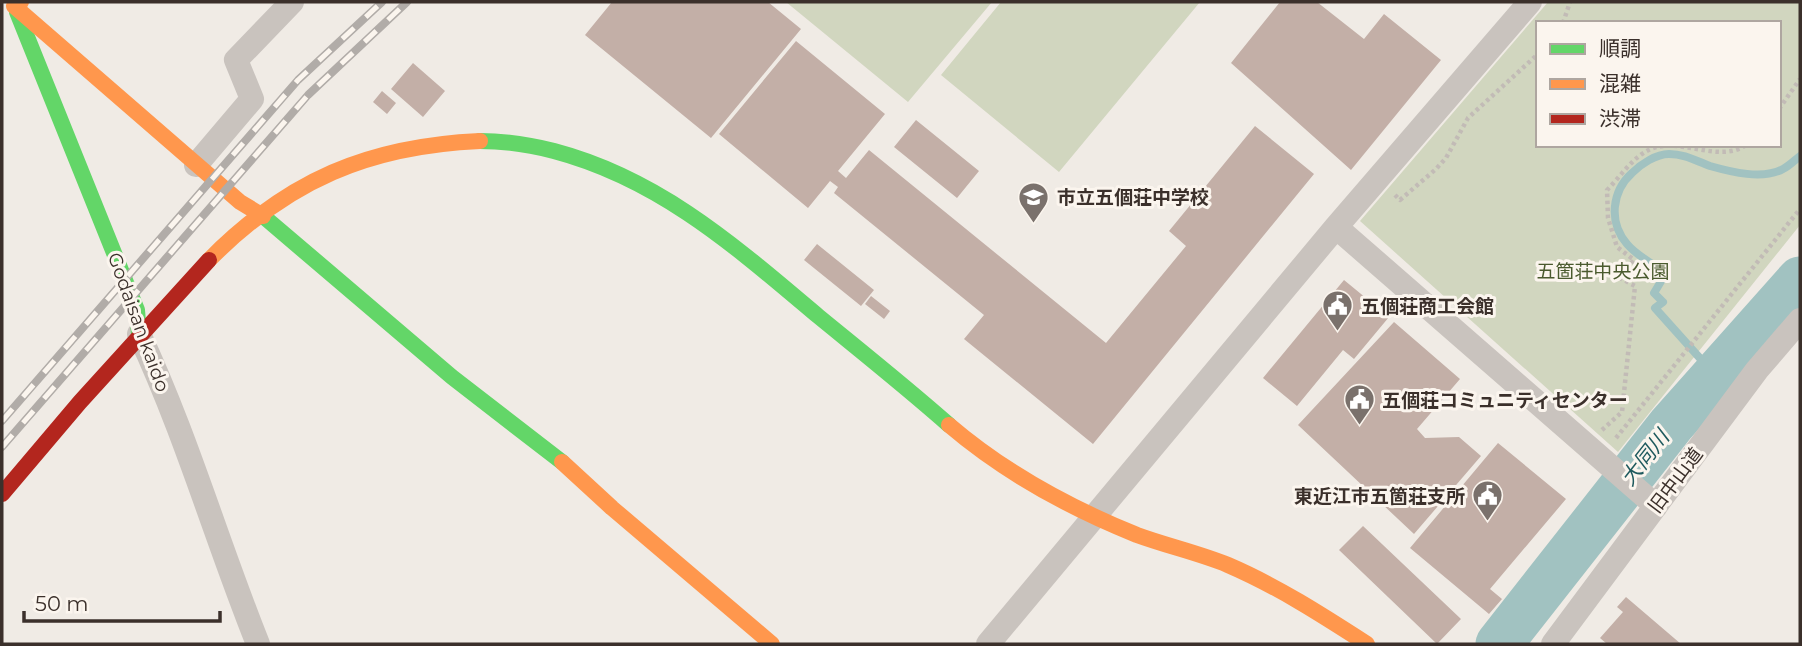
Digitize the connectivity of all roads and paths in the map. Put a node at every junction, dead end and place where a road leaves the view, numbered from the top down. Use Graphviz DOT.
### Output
graph roads {
  1 [pos="292,2"];
  2 [pos="1530,2"];
  3 [pos="1570,2"];
  4 [pos="16,3"];
  5 [pos="1564,21"];
  6 [pos="1536,56"];
  7 [pos="1800,79"];
  8 [pos="1781,106"];
  9 [pos="1664,147"];
  10 [pos="1678,147"];
  11 [pos="1743,147"];
  12 [pos="196,165"];
  13 [pos="1376,180"];
  14 [pos="1800,209"];
  15 [pos="260,214"];
  16 [pos="1336,227"];
  17 [pos="1800,320"];
  18 [pos="139,334"];
  19 [pos="1598,456"];
  20 [pos="2,494"];
  21 [pos="1651,501"];
  22 [pos="1096,517"];
  23 [pos="258,644"];
  24 [pos="772,644"];
  25 [pos="988,644"];
  26 [pos="1367,644"];
  27 [pos="1553,644"];
  1 -- 12 [label="street"];
  2 -- 13 [label="street"];
  3 -- 5 [label="path"];
  4 -- 12 [label="street"];
  4 -- 18 [label="street, Godaisan kaido"];
  6 -- 13 [label="path"];
  7 -- 8 [label="path"];
  9 -- 19 [label="path"];
  10 -- 11 [label="path"];
  12 -- 15 [label="street"];
  13 -- 16 [label="street"];
  14 -- 19 [label="path"];
  15 -- 18 [label="street"];
  15 -- 22 [label="street"];
  15 -- 24 [label="street"];
  16 -- 19 [label="street"];
  16 -- 22 [label="street"];
  17 -- 21 [label="street, 旧中山道"];
  18 -- 20 [label="street"];
  18 -- 23 [label="street, Godaisan kaido"];
  19 -- 21 [label="street"];
  21 -- 27 [label="street, 旧中山道"];
  22 -- 25 [label="street"];
  22 -- 26 [label="street"];
}
